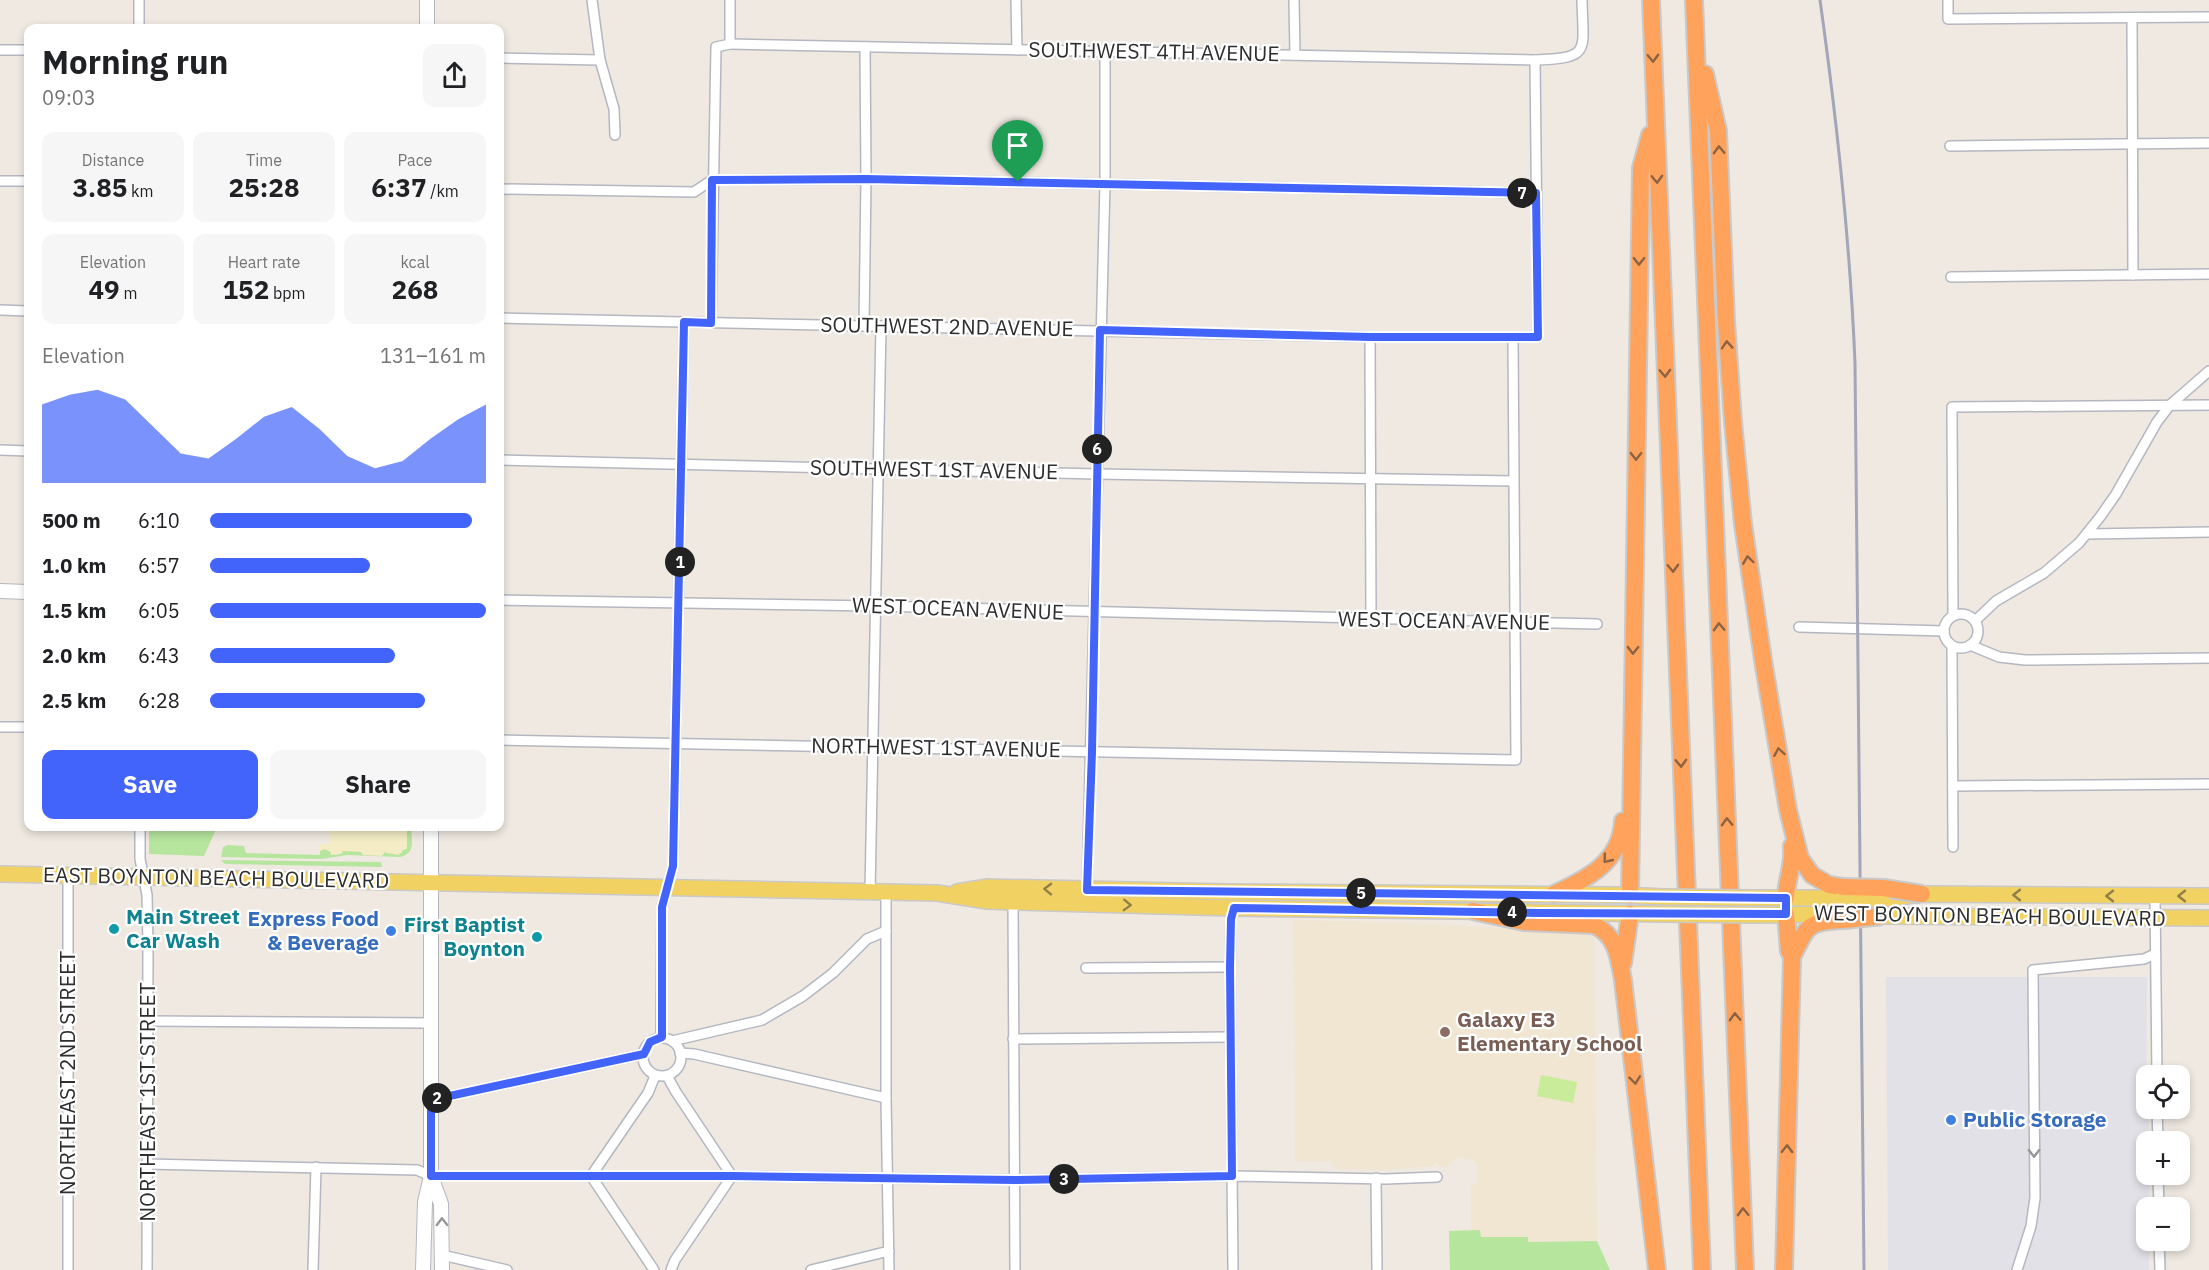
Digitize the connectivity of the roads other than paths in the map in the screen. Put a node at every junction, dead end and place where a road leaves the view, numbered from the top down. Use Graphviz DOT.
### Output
graph roads {
  1 [pos="139,0"];
  2 [pos="427,0"];
  3 [pos="592,0"];
  4 [pos="730,0"];
  5 [pos="1016,0"];
  6 [pos="1294,0"];
  7 [pos="1582,0"];
  8 [pos="1651,0"];
  9 [pos="1695,0"];
  10 [pos="1948,0"];
  11 [pos="2209,17"];
  12 [pos="2132,18"];
  13 [pos="139,24"];
  14 [pos="427,24"];
  15 [pos="1696,32"];
  16 [pos="730,44"];
  17 [pos="865,47"];
  18 [pos="0,50"];
  19 [pos="24,50"];
  20 [pos="1017,50"];
  21 [pos="1105,51"];
  22 [pos="1295,55"];
  23 [pos="504,58"];
  24 [pos="600,60"];
  25 [pos="1535,60"];
  26 [pos="1655,120"];
  27 [pos="615,135"];
  28 [pos="2209,143"];
  29 [pos="2132,144"];
  30 [pos="1950,146"];
  31 [pos="866,179"];
  32 [pos="712,180"];
  33 [pos="0,181"];
  34 [pos="24,181"];
  35 [pos="1105,184"];
  36 [pos="504,189"];
  37 [pos="1536,193"];
  38 [pos="2209,274"];
  39 [pos="2133,275"];
  40 [pos="1951,277"];
  41 [pos="0,310"];
  42 [pos="24,311"];
  43 [pos="504,318"];
  44 [pos="684,322"];
  45 [pos="711,323"];
  46 [pos="864,326"];
  47 [pos="881,326"];
  48 [pos="1100,330"];
  49 [pos="1370,337"];
  50 [pos="1513,339"];
  51 [pos="2209,370"];
  52 [pos="2170,405"];
  53 [pos="2209,405"];
  54 [pos="0,450"];
  55 [pos="24,451"];
  56 [pos="504,460"];
  57 [pos="681,464"];
  58 [pos="879,469"];
  59 [pos="1096,474"];
  60 [pos="1370,478"];
  61 [pos="1513,482"];
  62 [pos="2209,532"];
  63 [pos="2087,534"];
  64 [pos="0,591"];
  65 [pos="24,592"];
  66 [pos="504,600"];
  67 [pos="679,603"];
  68 [pos="876,606"];
  69 [pos="1093,613"];
  70 [pos="1953,616"];
  71 [pos="1371,620"];
  72 [pos="1975,621"];
  73 [pos="1514,622"];
  74 [pos="1597,624"];
  75 [pos="1799,627"];
  76 [pos="1944,631"];
  77 [pos="1970,645"];
  78 [pos="1952,646"];
  79 [pos="2209,658"];
  80 [pos="0,727"];
  81 [pos="24,727"];
  82 [pos="504,740"];
  83 [pos="677,743"];
  84 [pos="874,747"];
  85 [pos="1092,752"];
  86 [pos="1631,764"];
  87 [pos="2209,784"];
  88 [pos="1953,786"];
  89 [pos="1788,810"];
  90 [pos="140,831"];
  91 [pos="431,831"];
  92 [pos="1953,847"];
  93 [pos="0,874"];
  94 [pos="68,875"];
  95 [pos="144,877"];
  96 [pos="432,882"];
  97 [pos="668,888"];
  98 [pos="1087,890"];
  99 [pos="870,892"];
  100 [pos="886,892"];
  101 [pos="1337,892"];
  102 [pos="943,894"];
  103 [pos="1554,894"];
  104 [pos="1922,894"];
  105 [pos="1630,895"];
  106 [pos="2155,896"];
  107 [pos="2209,896"];
  108 [pos="1013,902"];
  109 [pos="1843,905"];
  110 [pos="1786,906"];
  111 [pos="1234,908"];
  112 [pos="1473,911"];
  113 [pos="1630,914"];
  114 [pos="1882,916"];
  115 [pos="2155,918"];
  116 [pos="2209,918"];
  117 [pos="886,931"];
  118 [pos="2155,954"];
  119 [pos="1792,957"];
  120 [pos="1230,967"];
  121 [pos="1086,968"];
  122 [pos="1623,980"];
  123 [pos="148,1021"];
  124 [pos="431,1023"];
  125 [pos="662,1037"];
  126 [pos="1230,1037"];
  127 [pos="1013,1039"];
  128 [pos="672,1041"];
  129 [pos="680,1053"];
  130 [pos="644,1054"];
  131 [pos="2157,1065"];
  132 [pos="655,1076"];
  133 [pos="667,1076"];
  134 [pos="886,1098"];
  135 [pos="431,1100"];
  136 [pos="147,1164"];
  137 [pos="315,1167"];
  138 [pos="431,1176"];
  139 [pos="591,1176"];
  140 [pos="732,1176"];
  141 [pos="1232,1176"];
  142 [pos="1437,1177"];
  143 [pos="889,1178"];
  144 [pos="1376,1178"];
  145 [pos="1015,1180"];
  146 [pos="889,1251"];
  147 [pos="2159,1251"];
  148 [pos="442,1255"];
  149 [pos="68,1270"];
  150 [pos="147,1270"];
  151 [pos="313,1270"];
  152 [pos="423,1270"];
  153 [pos="442,1270"];
  154 [pos="507,1270"];
  155 [pos="654,1270"];
  156 [pos="671,1270"];
  157 [pos="811,1270"];
  158 [pos="889,1270"];
  159 [pos="1015,1270"];
  160 [pos="1233,1270"];
  161 [pos="1377,1270"];
  162 [pos="1657,1270"];
  163 [pos="1702,1270"];
  164 [pos="1745,1270"];
  165 [pos="1784,1270"];
  166 [pos="2017,1270"];
  167 [pos="2160,1270"];
  1 -- 13 [label="street"];
  2 -- 14 [label="street"];
  3 -- 24 [label="street"];
  4 -- 16 [label="street"];
  5 -- 20 [label="street"];
  6 -- 22 [label="street"];
  7 -- 25 [label="street, SOUTHWEST 4TH AVENUE"];
  8 -- 26 [label="highway, one-way"];
  9 -- 15 [label="highway"];
  10 -- 12 [label="street"];
  11 -- 12 [label="street"];
  12 -- 29 [label="street"];
  89 -- 15 [label="highway, one-way"];
  164 -- 15 [label="highway, one-way"];
  16 -- 17 [label="street, SOUTHWEST 4TH AVENUE"];
  16 -- 32 [label="street"];
  17 -- 20 [label="street, SOUTHWEST 4TH AVENUE"];
  17 -- 31 [label="street"];
  18 -- 19 [label="street"];
  20 -- 21 [label="street, SOUTHWEST 4TH AVENUE"];
  21 -- 22 [label="street, SOUTHWEST 4TH AVENUE"];
  21 -- 35 [label="street"];
  22 -- 25 [label="street, SOUTHWEST 4TH AVENUE"];
  23 -- 24 [label="street"];
  24 -- 27 [label="street"];
  25 -- 37 [label="street"];
  26 -- 86 [label="highway, one-way"];
  26 -- 163 [label="highway, one-way"];
  28 -- 29 [label="street"];
  29 -- 30 [label="street"];
  29 -- 39 [label="street"];
  31 -- 32 [label="street"];
  31 -- 35 [label="street"];
  31 -- 46 [label="street"];
  32 -- 36 [label="street"];
  32 -- 45 [label="street"];
  33 -- 34 [label="street"];
  35 -- 37 [label="street"];
  35 -- 48 [label="street"];
  37 -- 50 [label="street, SOUTHWEST 2ND AVENUE"];
  38 -- 39 [label="street"];
  39 -- 40 [label="street"];
  41 -- 42 [label="street"];
  43 -- 44 [label="street, SOUTHWEST 2ND AVENUE"];
  44 -- 45 [label="street, SOUTHWEST 2ND AVENUE"];
  44 -- 57 [label="street"];
  45 -- 46 [label="street, SOUTHWEST 2ND AVENUE"];
  46 -- 47 [label="street, SOUTHWEST 2ND AVENUE"];
  47 -- 48 [label="street, SOUTHWEST 2ND AVENUE"];
  47 -- 58 [label="street"];
  48 -- 49 [label="street, SOUTHWEST 2ND AVENUE"];
  48 -- 59 [label="street"];
  49 -- 50 [label="street, SOUTHWEST 2ND AVENUE"];
  49 -- 60 [label="street"];
  50 -- 61 [label="street"];
  51 -- 52 [label="street"];
  52 -- 53 [label="street"];
  52 -- 63 [label="street"];
  52 -- 70 [label="street"];
  54 -- 55 [label="street"];
  56 -- 57 [label="street, SOUTHWEST 1ST AVENUE"];
  57 -- 58 [label="street, SOUTHWEST 1ST AVENUE"];
  57 -- 67 [label="street"];
  58 -- 59 [label="street, SOUTHWEST 1ST AVENUE"];
  58 -- 68 [label="street"];
  59 -- 60 [label="street, SOUTHWEST 1ST AVENUE"];
  59 -- 69 [label="street"];
  60 -- 61 [label="street, SOUTHWEST 1ST AVENUE"];
  60 -- 71 [label="street"];
  61 -- 73 [label="street"];
  62 -- 63 [label="street"];
  63 -- 72 [label="street"];
  64 -- 65 [label="street"];
  66 -- 67 [label="street, WEST OCEAN AVENUE"];
  67 -- 68 [label="street, WEST OCEAN AVENUE"];
  67 -- 83 [label="street"];
  68 -- 69 [label="street, WEST OCEAN AVENUE"];
  68 -- 84 [label="street"];
  69 -- 71 [label="street, WEST OCEAN AVENUE"];
  69 -- 85 [label="street"];
  70 -- 72 [label="street"];
  70 -- 76 [label="street"];
  71 -- 73 [label="street, WEST OCEAN AVENUE"];
  72 -- 77 [label="street"];
  73 -- 74 [label="street, WEST OCEAN AVENUE"];
  73 -- 85 [label="street, NORTHWEST 1ST AVENUE"];
  75 -- 76 [label="street"];
  76 -- 78 [label="street"];
  77 -- 78 [label="street"];
  77 -- 79 [label="street"];
  78 -- 88 [label="street"];
  80 -- 81 [label="street"];
  82 -- 83 [label="street, NORTHWEST 1ST AVENUE"];
  83 -- 84 [label="street, NORTHWEST 1ST AVENUE"];
  83 -- 97 [label="street"];
  84 -- 85 [label="street, NORTHWEST 1ST AVENUE"];
  84 -- 99 [label="street"];
  85 -- 98 [label="street"];
  86 -- 103 [label="highway, one-way"];
  86 -- 105 [label="highway"];
  87 -- 88 [label="street"];
  88 -- 92 [label="street"];
  89 -- 109 [label="highway"];
  89 -- 110 [label="highway"];
  90 -- 95 [label="street, NORTHEAST 1ST STREET"];
  91 -- 96 [label="street"];
  93 -- 94 [label="main road, EAST BOYNTON BEACH BOULEVARD"];
  94 -- 95 [label="main road, EAST BOYNTON BEACH BOULEVARD"];
  94 -- 149 [label="street, NORTHEAST 2ND STREET"];
  95 -- 96 [label="main road, EAST BOYNTON BEACH BOULEVARD"];
  95 -- 123 [label="street, NORTHEAST 1ST STREET"];
  96 -- 97 [label="main road, WEST BOYNTON BEACH BOULEVARD"];
  96 -- 124 [label="street"];
  97 -- 99 [label="main road, WEST BOYNTON BEACH BOULEVARD"];
  97 -- 125 [label="street"];
  98 -- 101 [label="main road, WEST BOYNTON BEACH BOULEVARD"];
  98 -- 102 [label="main road, WEST BOYNTON BEACH BOULEVARD, one-way"];
  99 -- 100 [label="main road, WEST BOYNTON BEACH BOULEVARD"];
  100 -- 102 [label="main road, WEST BOYNTON BEACH BOULEVARD"];
  100 -- 117 [label="street"];
  101 -- 103 [label="main road, WEST BOYNTON BEACH BOULEVARD"];
  101 -- 111 [label="main road"];
  102 -- 108 [label="main road, WEST BOYNTON BEACH BOULEVARD"];
  103 -- 105 [label="main road, WEST BOYNTON BEACH BOULEVARD"];
  106 -- 104 [label="main road, WEST BOYNTON BEACH BOULEVARD, one-way"];
  104 -- 109 [label="highway, bridge"];
  105 -- 110 [label="main road, WEST BOYNTON BEACH BOULEVARD, bridge"];
  105 -- 113 [label="main road"];
  107 -- 106 [label="main road, WEST BOYNTON BEACH BOULEVARD, one-way"];
  106 -- 115 [label="street"];
  108 -- 111 [label="main road, WEST BOYNTON BEACH BOULEVARD, one-way"];
  108 -- 127 [label="street"];
  109 -- 110 [label="main road, WEST BOYNTON BEACH BOULEVARD"];
  109 -- 114 [label="highway, bridge"];
  109 -- 119 [label="highway"];
  110 -- 113 [label="main road, WEST BOYNTON BEACH BOULEVARD, bridge"];
  110 -- 119 [label="highway"];
  111 -- 112 [label="main road, WEST BOYNTON BEACH BOULEVARD"];
  111 -- 120 [label="street"];
  112 -- 113 [label="main road, WEST BOYNTON BEACH BOULEVARD"];
  112 -- 122 [label="highway"];
  113 -- 122 [label="highway"];
  114 -- 115 [label="main road, WEST BOYNTON BEACH BOULEVARD"];
  115 -- 116 [label="main road, WEST BOYNTON BEACH BOULEVARD"];
  115 -- 118 [label="street"];
  117 -- 128 [label="street"];
  117 -- 134 [label="street"];
  118 -- 131 [label="street"];
  118 -- 166 [label="street, one-way"];
  165 -- 119 [label="highway, one-way"];
  120 -- 121 [label="street"];
  120 -- 126 [label="street"];
  122 -- 162 [label="highway, one-way"];
  123 -- 124 [label="street"];
  123 -- 136 [label="street, NORTHEAST 1ST STREET"];
  124 -- 135 [label="street"];
  125 -- 128 [label="street"];
  125 -- 130 [label="street"];
  126 -- 127 [label="street"];
  126 -- 141 [label="street"];
  127 -- 145 [label="street"];
  128 -- 129 [label="street"];
  129 -- 133 [label="street"];
  129 -- 134 [label="street"];
  130 -- 132 [label="street"];
  130 -- 135 [label="street"];
  132 -- 133 [label="street"];
  132 -- 139 [label="street"];
  133 -- 140 [label="street"];
  134 -- 143 [label="street"];
  135 -- 138 [label="street"];
  136 -- 137 [label="street"];
  136 -- 150 [label="street, NORTHEAST 1ST STREET"];
  137 -- 138 [label="street"];
  137 -- 151 [label="street"];
  138 -- 139 [label="street"];
  148 -- 138 [label="street, one-way"];
  138 -- 152 [label="street"];
  139 -- 140 [label="street"];
  139 -- 155 [label="street"];
  140 -- 143 [label="street"];
  140 -- 156 [label="street"];
  141 -- 144 [label="street"];
  141 -- 145 [label="street"];
  141 -- 160 [label="street"];
  142 -- 144 [label="street"];
  143 -- 145 [label="street"];
  143 -- 146 [label="street"];
  144 -- 161 [label="street"];
  145 -- 159 [label="street"];
  146 -- 157 [label="street"];
  146 -- 158 [label="street"];
  147 -- 167 [label="street"];
  148 -- 153 [label="street"];
  148 -- 154 [label="street"];
}
